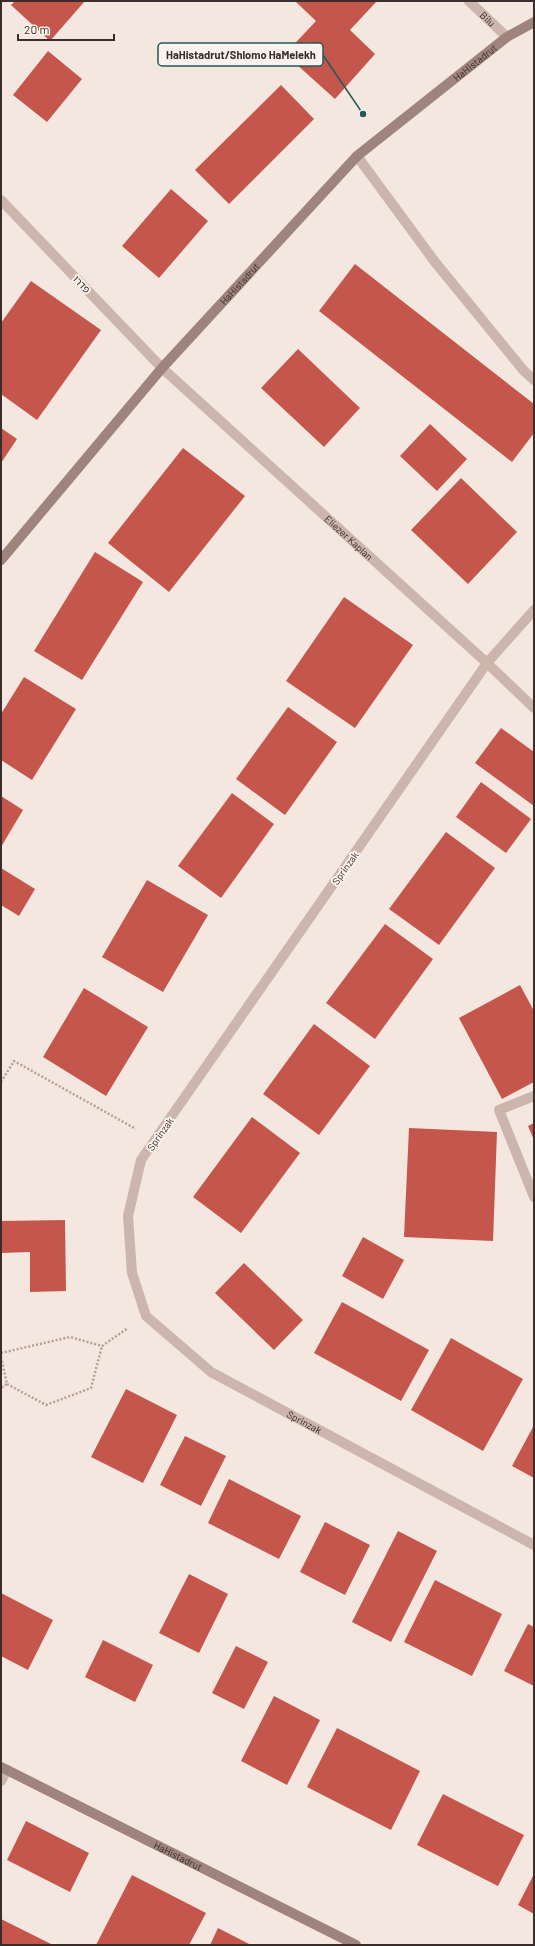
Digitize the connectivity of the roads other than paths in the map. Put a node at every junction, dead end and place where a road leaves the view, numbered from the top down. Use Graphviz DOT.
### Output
graph roads {
  1 [pos="469,1"];
  2 [pos="534,22"];
  3 [pos="507,37"];
  4 [pos="357,156"];
  5 [pos="1,200"];
  6 [pos="162,368"];
  7 [pos="534,380"];
  8 [pos="1,560"];
  9 [pos="534,610"];
  10 [pos="487,663"];
  11 [pos="534,708"];
  12 [pos="534,1096"];
  13 [pos="534,1197"];
  14 [pos="534,1545"];
  15 [pos="4,1768"];
  16 [pos="1,1781"];
  17 [pos="356,1945"];
  1 -- 3 [label="street, Bilu"];
  2 -- 3 [label="street, HaHistadrut"];
  3 -- 4 [label="street, HaHistadrut"];
  4 -- 6 [label="street, HaHistadrut"];
  4 -- 7 [label="street"];
  5 -- 6 [label="street, פדרו"];
  6 -- 8 [label="street, HaHistadrut"];
  6 -- 10 [label="street, Eliezer Kaplan"];
  9 -- 10 [label="street, Sprinzak"];
  10 -- 11 [label="street, Eliezer Kaplan"];
  10 -- 14 [label="street, Sprinzak"];
  12 -- 13 [label="street"];
  15 -- 16 [label="street"];
  15 -- 17 [label="street, HaHistadrut"];
}
